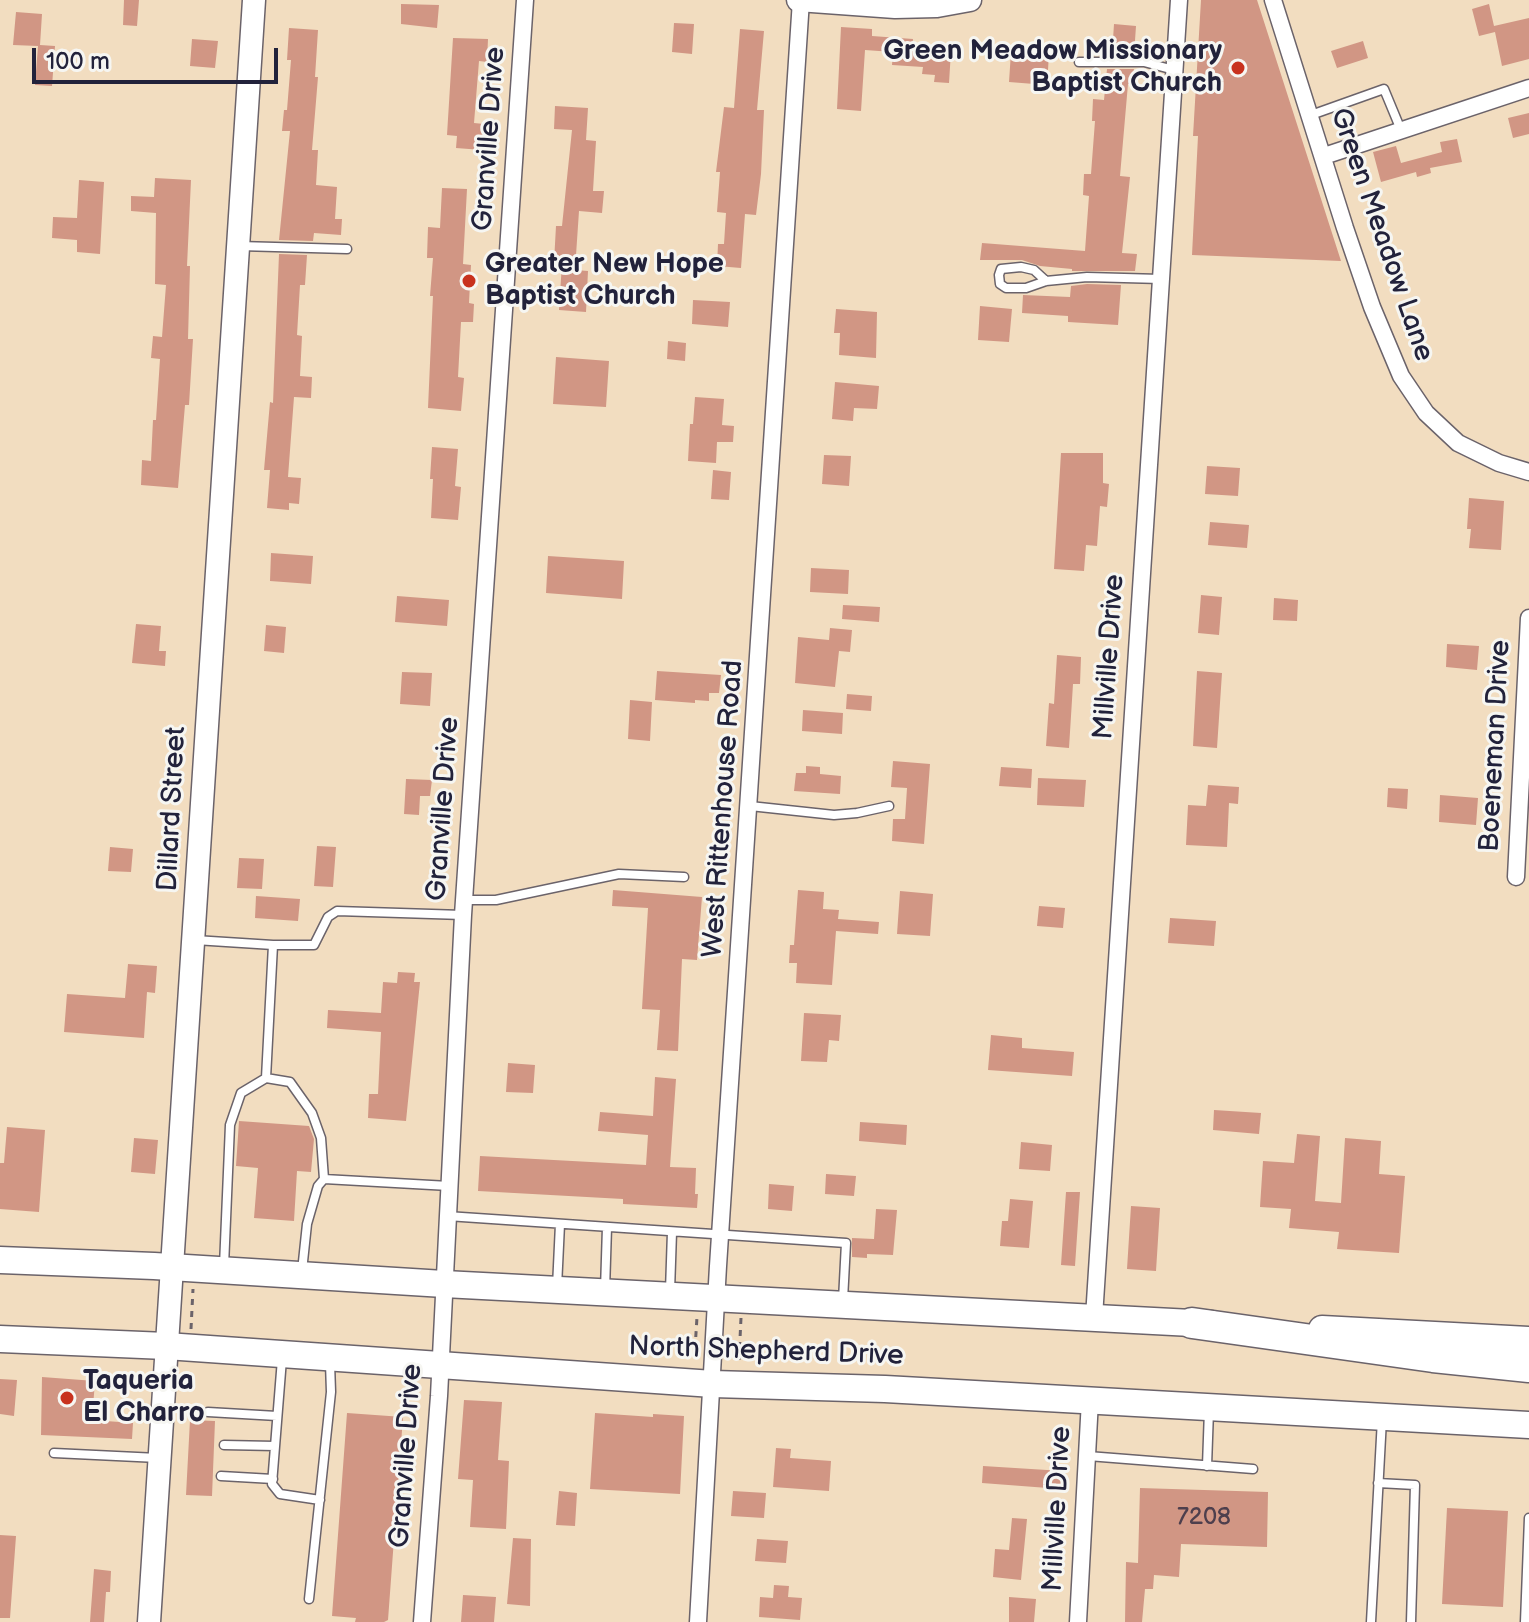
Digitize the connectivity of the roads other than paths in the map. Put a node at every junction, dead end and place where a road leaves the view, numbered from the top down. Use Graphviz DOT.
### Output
graph roads {
  1 [pos="254,0"];
  2 [pos="525,0"];
  3 [pos="800,0"];
  4 [pos="970,0"];
  5 [pos="1179,0"];
  6 [pos="1273,0"];
  7 [pos="1079,62"];
  8 [pos="1174,70"];
  9 [pos="1529,88"];
  10 [pos="1311,115"];
  11 [pos="1401,130"];
  12 [pos="1324,156"];
  13 [pos="238,246"];
  14 [pos="347,249"];
  15 [pos="1161,279"];
  16 [pos="1046,281"];
  17 [pos="1529,472"];
  18 [pos="1529,618"];
  19 [pos="750,806"];
  20 [pos="889,806"];
  21 [pos="684,877"];
  22 [pos="1516,877"];
  23 [pos="464,908"];
  24 [pos="195,940"];
  25 [pos="273,945"];
  26 [pos="266,1078"];
  27 [pos="324,1179"];
  28 [pos="449,1186"];
  29 [pos="447,1216"];
  30 [pos="560,1224"];
  31 [pos="607,1227"];
  32 [pos="672,1232"];
  33 [pos="721,1235"];
  34 [pos="0,1260"];
  35 [pos="174,1267"];
  36 [pos="224,1271"];
  37 [pos="301,1275"];
  38 [pos="444,1284"];
  39 [pos="557,1290"];
  40 [pos="604,1293"];
  41 [pos="670,1296"];
  42 [pos="707,1303"];
  43 [pos="843,1305"];
  44 [pos="1094,1317"];
  45 [pos="1192,1323"];
  46 [pos="0,1339"];
  47 [pos="1529,1340"];
  48 [pos="166,1346"];
  49 [pos="282,1354"];
  50 [pos="330,1358"];
  51 [pos="441,1365"];
  52 [pos="1529,1367"];
  53 [pos="713,1384"];
  54 [pos="1090,1400"];
  55 [pos="1209,1408"];
  56 [pos="208,1412"];
  57 [pos="277,1416"];
  58 [pos="1382,1418"];
  59 [pos="1529,1425"];
  60 [pos="224,1445"];
  61 [pos="275,1446"];
  62 [pos="54,1453"];
  63 [pos="1088,1456"];
  64 [pos="159,1458"];
  65 [pos="1207,1466"];
  66 [pos="1253,1469"];
  67 [pos="221,1476"];
  68 [pos="273,1479"];
  69 [pos="1378,1483"];
  70 [pos="320,1500"];
  71 [pos="1529,1518"];
  72 [pos="309,1599"];
  73 [pos="149,1622"];
  74 [pos="422,1622"];
  75 [pos="698,1622"];
  76 [pos="1078,1622"];
  77 [pos="1371,1622"];
  78 [pos="1411,1622"];
  79 [pos="1525,1622"];
  1 -- 13 [label="street, Dillard Street"];
  2 -- 23 [label="street, Granville Drive"];
  3 -- 4 [label="street"];
  3 -- 19 [label="street, West Rittenhouse Road"];
  5 -- 8 [label="street, Millville Drive"];
  6 -- 10 [label="street, Green Meadow Lane"];
  7 -- 8 [label="lane"];
  8 -- 15 [label="street, Millville Drive"];
  9 -- 11 [label="street"];
  10 -- 11 [label="lane"];
  10 -- 12 [label="street, Green Meadow Lane"];
  11 -- 12 [label="street"];
  12 -- 17 [label="street, Green Meadow Lane"];
  13 -- 14 [label="lane"];
  13 -- 24 [label="street, Dillard Street"];
  15 -- 16 [label="lane"];
  15 -- 44 [label="street, Millville Drive"];
  16 -- 16 [label="lane"];
  18 -- 22 [label="street, Boeneman Drive"];
  19 -- 20 [label="lane"];
  19 -- 33 [label="street, West Rittenhouse Road"];
  21 -- 23 [label="lane"];
  23 -- 25 [label="lane"];
  23 -- 28 [label="street, Granville Drive"];
  24 -- 25 [label="lane"];
  24 -- 35 [label="street, Dillard Street"];
  25 -- 26 [label="lane"];
  26 -- 27 [label="lane"];
  26 -- 36 [label="lane"];
  27 -- 28 [label="lane"];
  27 -- 37 [label="lane"];
  28 -- 29 [label="street, Granville Drive"];
  29 -- 30 [label="lane"];
  29 -- 38 [label="street, Granville Drive"];
  30 -- 31 [label="lane"];
  30 -- 39 [label="lane"];
  31 -- 32 [label="lane"];
  31 -- 40 [label="lane"];
  32 -- 33 [label="lane"];
  32 -- 41 [label="lane"];
  33 -- 42 [label="street, West Rittenhouse Road"];
  33 -- 43 [label="lane"];
  34 -- 35 [label="main road, North Shepherd Drive"];
  35 -- 36 [label="main road, North Shepherd Drive"];
  35 -- 48 [label="street, Dillard Street"];
  36 -- 37 [label="main road, North Shepherd Drive"];
  37 -- 38 [label="main road, North Shepherd Drive"];
  38 -- 39 [label="main road, North Shepherd Drive"];
  38 -- 51 [label="street, Granville Drive"];
  39 -- 40 [label="main road, North Shepherd Drive"];
  40 -- 41 [label="main road, North Shepherd Drive"];
  41 -- 42 [label="main road, North Shepherd Drive"];
  42 -- 43 [label="main road, North Shepherd Drive"];
  42 -- 53 [label="street, West Rittenhouse Road"];
  43 -- 44 [label="main road, North Shepherd Drive"];
  44 -- 45 [label="main road, North Shepherd Drive"];
  45 -- 47 [label="main road, North Shepherd Drive"];
  45 -- 52 [label="highway"];
  46 -- 48 [label="main road, North Shepherd Drive"];
  48 -- 49 [label="main road, North Shepherd Drive"];
  48 -- 64 [label="street, Dillard Street"];
  49 -- 50 [label="main road, North Shepherd Drive"];
  49 -- 57 [label="lane"];
  50 -- 51 [label="main road, North Shepherd Drive"];
  50 -- 70 [label="lane"];
  51 -- 53 [label="main road, North Shepherd Drive"];
  51 -- 74 [label="street, Granville Drive"];
  53 -- 54 [label="main road, North Shepherd Drive"];
  53 -- 75 [label="street, West Rittenhouse Road"];
  54 -- 55 [label="main road, North Shepherd Drive"];
  54 -- 63 [label="street, Millville Drive"];
  55 -- 58 [label="main road, North Shepherd Drive"];
  55 -- 65 [label="lane"];
  56 -- 57 [label="lane"];
  57 -- 61 [label="lane"];
  58 -- 59 [label="main road, North Shepherd Drive"];
  58 -- 69 [label="lane"];
  60 -- 61 [label="lane"];
  61 -- 68 [label="lane"];
  62 -- 64 [label="lane"];
  63 -- 65 [label="lane"];
  63 -- 76 [label="street, Millville Drive"];
  64 -- 73 [label="street, Dillard Street"];
  65 -- 66 [label="lane"];
  67 -- 68 [label="lane"];
  68 -- 70 [label="lane"];
  69 -- 77 [label="lane"];
  69 -- 78 [label="lane"];
  70 -- 72 [label="lane"];
  71 -- 79 [label="lane"];
}
